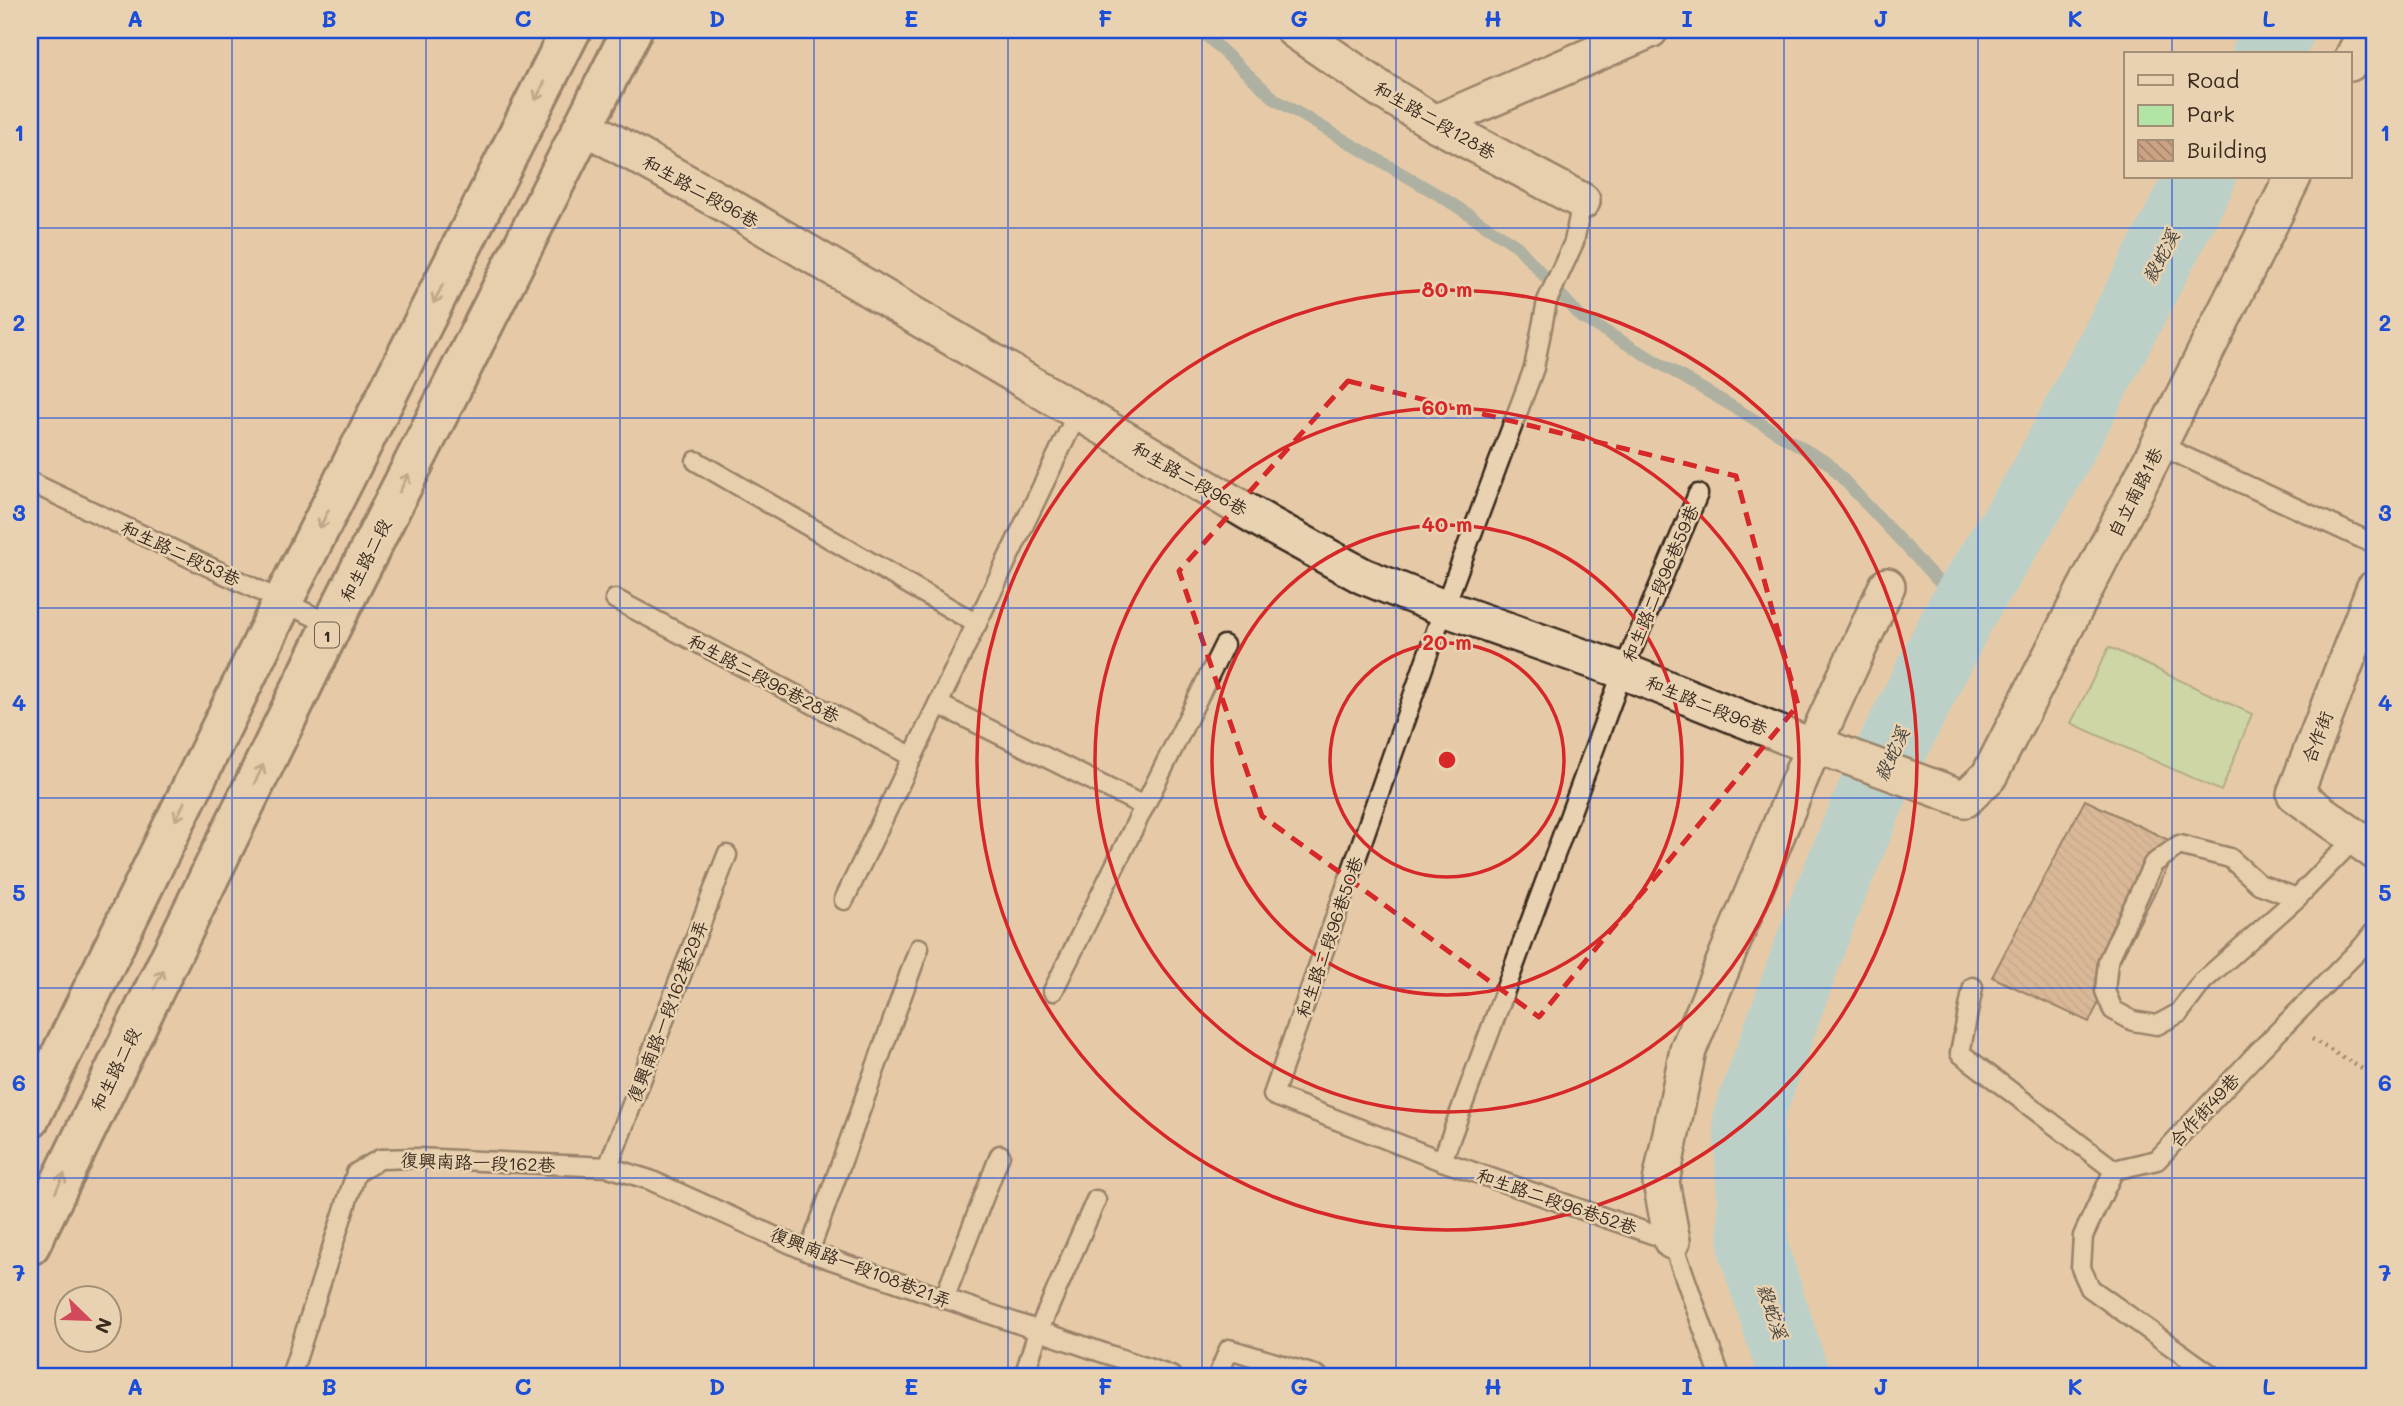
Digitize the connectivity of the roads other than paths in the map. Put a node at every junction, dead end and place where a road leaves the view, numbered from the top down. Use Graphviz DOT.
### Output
graph roads {
  1 [pos="571,30"];
  2 [pos="632,30"];
  3 [pos="1294,30"];
  4 [pos="1650,30"];
  5 [pos="2367,30"];
  6 [pos="2352,60"];
  7 [pos="1435,123"];
  8 [pos="584,127"];
  9 [pos="2292,178"];
  10 [pos="1582,201"];
  11 [pos="1078,412"];
  12 [pos="2159,444"];
  13 [pos="696,461"];
  14 [pos="30,482"];
  15 [pos="1698,494"];
  16 [pos="2374,544"];
  17 [pos="1887,586"];
  18 [pos="2374,589"];
  19 [pos="615,599"];
  20 [pos="283,601"];
  21 [pos="1444,608"];
  22 [pos="977,624"];
  23 [pos="332,625"];
  24 [pos="1224,645"];
  25 [pos="1623,671"];
  26 [pos="938,704"];
  27 [pos="1823,749"];
  28 [pos="913,757"];
  29 [pos="1965,799"];
  30 [pos="1144,806"];
  31 [pos="2365,844"];
  32 [pos="727,855"];
  33 [pos="2297,898"];
  34 [pos="844,900"];
  35 [pos="2374,932"];
  36 [pos="919,948"];
  37 [pos="1973,987"];
  38 [pos="1053,991"];
  39 [pos="30,1118"];
  40 [pos="1000,1155"];
  41 [pos="1442,1161"];
  42 [pos="608,1167"];
  43 [pos="2114,1170"];
  44 [pos="1096,1200"];
  45 [pos="1672,1241"];
  46 [pos="30,1245"];
  47 [pos="810,1252"];
  48 [pos="944,1299"];
  49 [pos="1038,1332"];
  50 [pos="290,1376"];
  51 [pos="1024,1376"];
  52 [pos="1171,1376"];
  53 [pos="1218,1376"];
  54 [pos="1318,1376"];
  55 [pos="1720,1376"];
  56 [pos="2213,1376"];
  1 -- 20 [label="main road, one-way"];
  2 -- 8 [label="main road, 和生路二段 / 1"];
  3 -- 7 [label="street, 和生路二段128巷"];
  4 -- 7 [label="street"];
  5 -- 6 [label="street"];
  7 -- 10 [label="street, 和生路二段128巷"];
  8 -- 11 [label="street, 和生路二段96巷"];
  23 -- 8 [label="main road, 和生路二段 / 1, one-way"];
  9 -- 12 [label="street, 自立南路1巷"];
  10 -- 21 [label="lane"];
  11 -- 21 [label="street, 和生路二段96巷"];
  11 -- 22 [label="lane"];
  12 -- 16 [label="lane"];
  12 -- 29 [label="street, 自立南路1巷"];
  13 -- 22 [label="lane"];
  14 -- 20 [label="lane, 和生路二段53巷"];
  15 -- 25 [label="lane, 和生路二段96巷59巷"];
  17 -- 27 [label="street"];
  18 -- 31 [label="street, 合作街"];
  19 -- 28 [label="lane, 和生路二段96巷28巷"];
  20 -- 23 [label="lane, 和生路二段53巷"];
  20 -- 39 [label="main road, one-way"];
  21 -- 25 [label="street, 和生路二段96巷"];
  21 -- 41 [label="lane, 和生路二段96巷50巷"];
  22 -- 26 [label="lane"];
  46 -- 23 [label="main road, 和生路二段 / 1, one-way"];
  24 -- 30 [label="lane"];
  25 -- 27 [label="street, 和生路二段96巷"];
  25 -- 41 [label="lane"];
  26 -- 28 [label="lane"];
  26 -- 30 [label="lane"];
  27 -- 29 [label="street, 和生路二段96巷"];
  27 -- 45 [label="street"];
  28 -- 34 [label="lane"];
  30 -- 38 [label="lane"];
  31 -- 33 [label="lane"];
  32 -- 42 [label="lane, 復興南路一段162巷29弄"];
  33 -- 33 [label="lane"];
  35 -- 43 [label="lane, 合作街49巷"];
  36 -- 47 [label="lane"];
  37 -- 43 [label="lane"];
  40 -- 48 [label="lane"];
  41 -- 45 [label="lane, 和生路二段96巷52巷"];
  42 -- 47 [label="lane, 復興南路一段108巷21弄"];
  42 -- 50 [label="lane, 復興南路一段162巷"];
  43 -- 56 [label="lane"];
  44 -- 49 [label="lane"];
  45 -- 55 [label="lane"];
  47 -- 48 [label="lane, 復興南路一段108巷21弄"];
  48 -- 49 [label="lane, 復興南路一段108巷21弄"];
  49 -- 51 [label="lane"];
  49 -- 52 [label="lane, 復興南路一段108巷21弄"];
  53 -- 54 [label="lane"];
}
